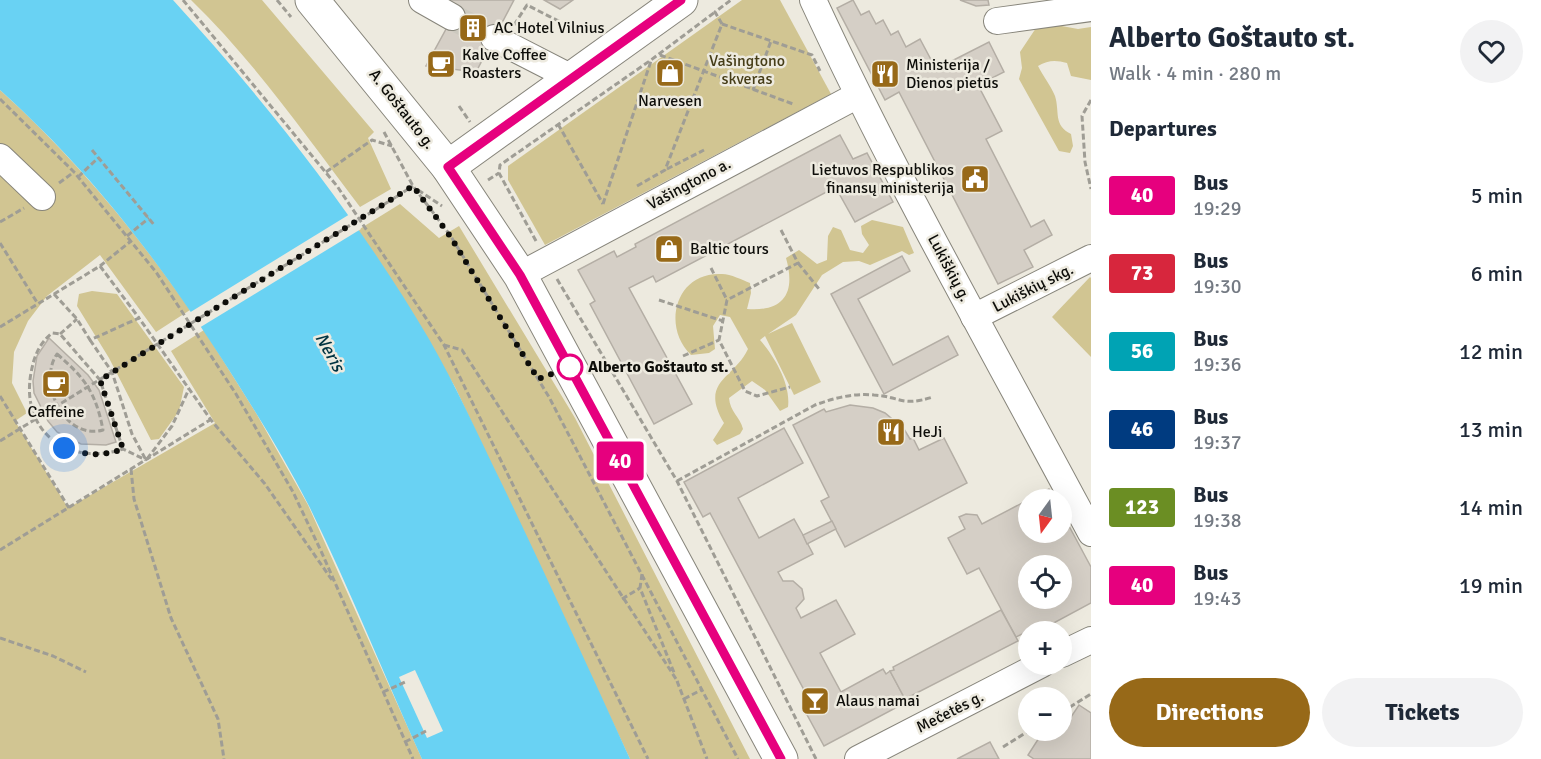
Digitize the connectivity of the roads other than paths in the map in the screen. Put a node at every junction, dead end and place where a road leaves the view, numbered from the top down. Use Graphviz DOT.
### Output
graph roads {
  1 [pos="422,0"];
  2 [pos="681,0"];
  3 [pos="813,0"];
  4 [pos="1091,8"];
  5 [pos="302,9"];
  6 [pos="453,17"];
  7 [pos="997,21"];
  8 [pos="498,41"];
  9 [pos="572,78"];
  10 [pos="858,95"];
  11 [pos="0,157"];
  12 [pos="448,167"];
  13 [pos="42,197"];
  14 [pos="1091,258"];
  15 [pos="533,267"];
  16 [pos="974,317"];
  17 [pos="1091,533"];
  18 [pos="1091,639"];
  19 [pos="1072,649"];
  20 [pos="1021,675"];
  21 [pos="781,759"];
  22 [pos="858,759"];
  1 -- 6 [label="street"];
  2 -- 9 [label="main road"];
  3 -- 10 [label="street, Lukiškių g."];
  4 -- 7 [label="street"];
  5 -- 12 [label="main road, A. Goštauto g."];
  8 -- 9 [label="street"];
  9 -- 12 [label="main road"];
  10 -- 15 [label="street, Vašingtono a."];
  10 -- 16 [label="street, Lukiškių g."];
  11 -- 13 [label="street"];
  12 -- 15 [label="main road, A. Goštauto g."];
  14 -- 16 [label="street, Lukiškių skg."];
  15 -- 21 [label="main road, A. Goštauto g."];
  16 -- 17 [label="street, Lukiškių g."];
  18 -- 19 [label="street"];
  20 -- 22 [label="street, Mečetės g."];
}
